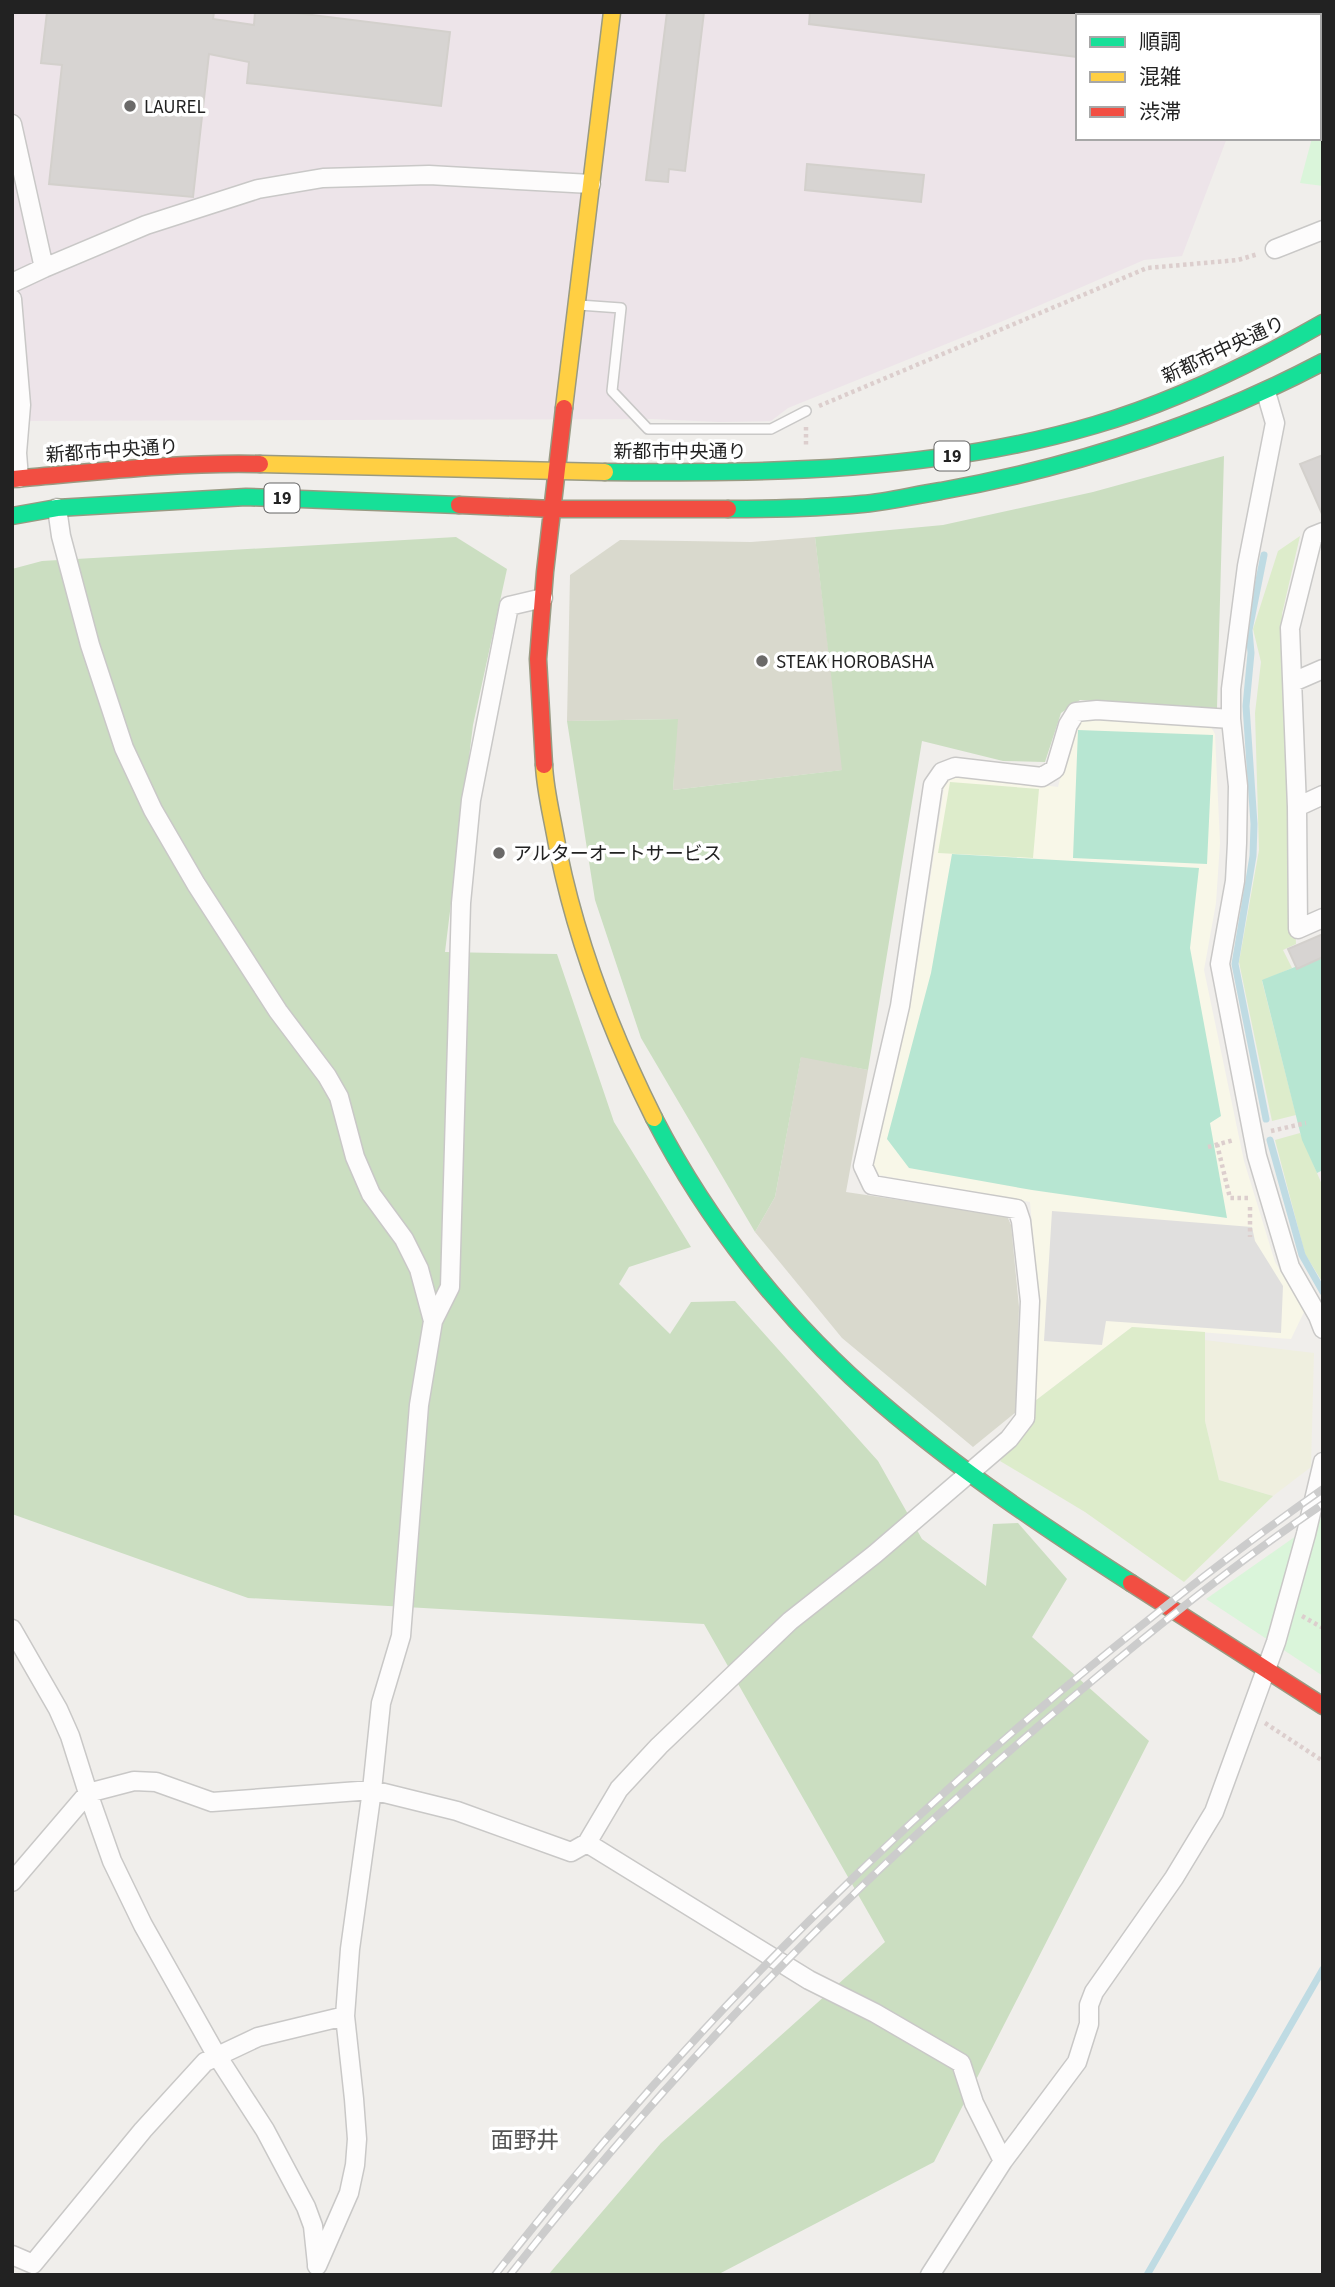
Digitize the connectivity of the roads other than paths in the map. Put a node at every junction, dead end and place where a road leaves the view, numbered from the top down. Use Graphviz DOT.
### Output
graph roads {
  1 [pos="612,12"];
  2 [pos="12,124"];
  3 [pos="591,184"];
  4 [pos="1323,230"];
  5 [pos="1276,249"];
  6 [pos="44,268"];
  7 [pos="12,283"];
  8 [pos="12,299"];
  9 [pos="577,304"];
  10 [pos="1323,323"];
  11 [pos="1323,362"];
  12 [pos="1266,392"];
  13 [pos="806,411"];
  14 [pos="557,471"];
  15 [pos="16,479"];
  16 [pos="57,508"];
  17 [pos="553,509"];
  18 [pos="12,516"];
  19 [pos="1323,532"];
  20 [pos="543,598"];
  21 [pos="1323,669"];
  22 [pos="1293,682"];
  23 [pos="1231,719"];
  24 [pos="1323,795"];
  25 [pos="1297,807"];
  26 [pos="1323,918"];
  27 [pos="433,1321"];
  28 [pos="1323,1329"];
  29 [pos="1323,1462"];
  30 [pos="968,1474"];
  31 [pos="12,1629"];
  32 [pos="1266,1670"];
  33 [pos="1323,1706"];
  34 [pos="372,1790"];
  35 [pos="88,1793"];
  36 [pos="587,1843"];
  37 [pos="12,1882"];
  38 [pos="345,2016"];
  39 [pos="217,2056"];
  40 [pos="1003,2161"];
  41 [pos="12,2255"];
  42 [pos="317,2271"];
  43 [pos="930,2275"];
  1 -- 3 [label="main road"];
  2 -- 6 [label="street"];
  3 -- 6 [label="street"];
  3 -- 9 [label="main road"];
  4 -- 5 [label="street"];
  6 -- 7 [label="street"];
  8 -- 15 [label="street"];
  9 -- 13 [label="lane"];
  9 -- 14 [label="main road"];
  10 -- 14 [label="main road, 新都市中央通り / 19"];
  11 -- 12 [label="main road, 19"];
  12 -- 17 [label="main road, 19"];
  12 -- 23 [label="street"];
  14 -- 15 [label="main road, 新都市中央通り / 19"];
  14 -- 17 [label="main road"];
  16 -- 17 [label="main road, 19"];
  16 -- 18 [label="main road, 19"];
  16 -- 27 [label="street"];
  17 -- 20 [label="main road"];
  19 -- 22 [label="street"];
  20 -- 27 [label="street"];
  20 -- 30 [label="main road"];
  21 -- 22 [label="street"];
  22 -- 25 [label="street"];
  23 -- 28 [label="street"];
  23 -- 30 [label="street"];
  24 -- 25 [label="street"];
  25 -- 26 [label="street"];
  27 -- 34 [label="street"];
  29 -- 32 [label="street"];
  30 -- 32 [label="main road"];
  30 -- 36 [label="street"];
  31 -- 35 [label="street"];
  32 -- 33 [label="main road"];
  32 -- 40 [label="street"];
  34 -- 35 [label="street"];
  34 -- 36 [label="street"];
  34 -- 38 [label="street"];
  35 -- 37 [label="street"];
  35 -- 39 [label="street"];
  36 -- 40 [label="street"];
  38 -- 39 [label="street"];
  38 -- 42 [label="street"];
  39 -- 41 [label="street"];
  39 -- 42 [label="street"];
  40 -- 43 [label="street"];
}
